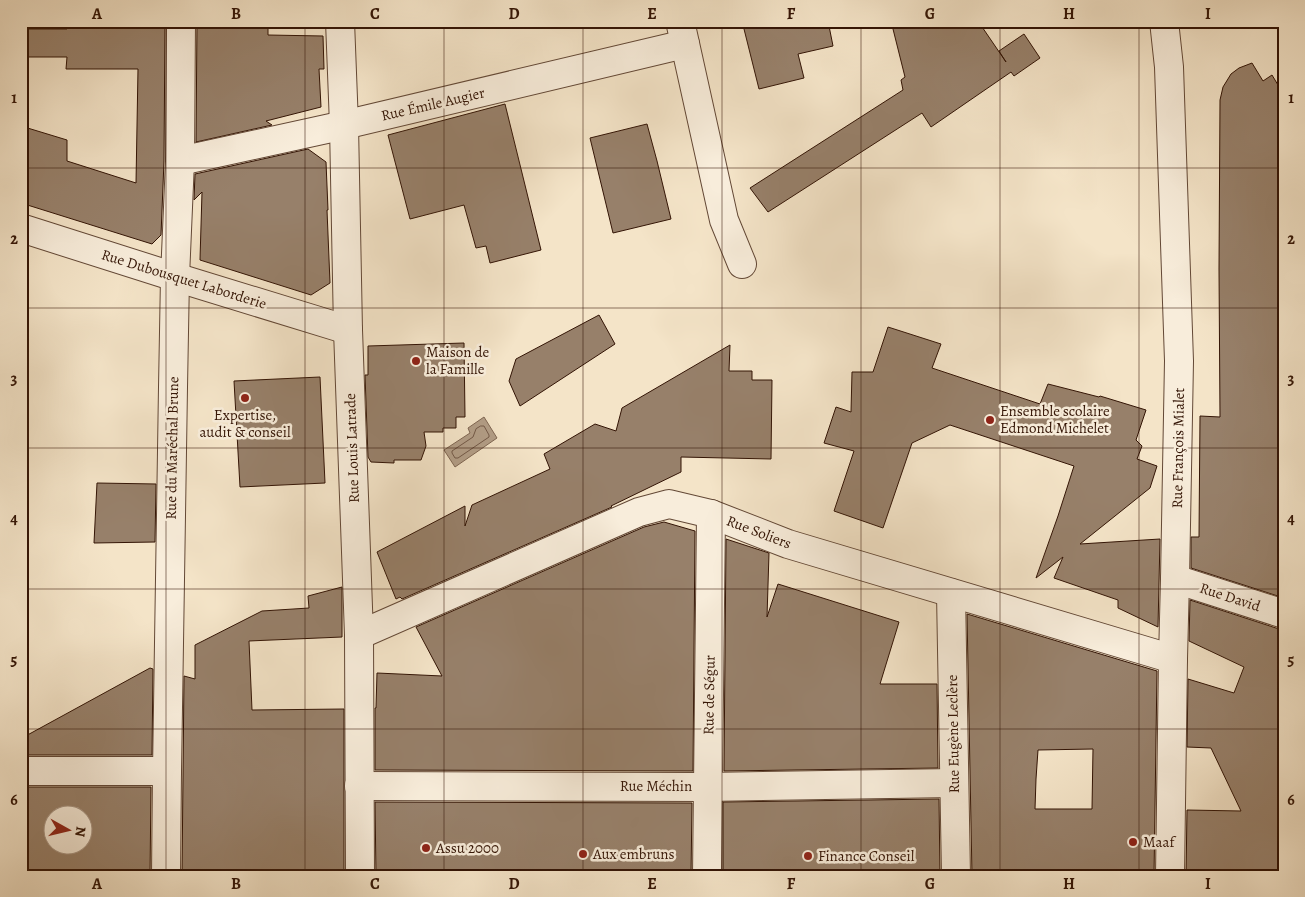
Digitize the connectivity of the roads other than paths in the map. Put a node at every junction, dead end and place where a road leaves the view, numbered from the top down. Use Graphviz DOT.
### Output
graph roads {
  1 [pos="181,21"];
  2 [pos="340,21"];
  3 [pos="1164,21"];
  4 [pos="682,33"];
  5 [pos="344,125"];
  6 [pos="180,161"];
  7 [pos="21,228"];
  8 [pos="742,264"];
  9 [pos="175,277"];
  10 [pos="348,330"];
  11 [pos="711,514"];
  12 [pos="1176,579"];
  13 [pos="951,593"];
  14 [pos="1284,614"];
  15 [pos="358,635"];
  16 [pos="1173,659"];
  17 [pos="21,771"];
  18 [pos="167,771"];
  19 [pos="954,783"];
  20 [pos="359,786"];
  21 [pos="707,786"];
  22 [pos="166,876"];
  23 [pos="360,876"];
  24 [pos="707,876"];
  25 [pos="956,876"];
  26 [pos="1170,876"];
  1 -- 6 [label="street, Rue du Maréchal Brune"];
  2 -- 5 [label="street, Rue Louis Latrade"];
  3 -- 12 [label="street, Rue François Mialet"];
  4 -- 5 [label="street, Rue Émile Augier"];
  4 -- 8 [label="street, Rue Émile Augier"];
  5 -- 6 [label="street, Rue Émile Augier"];
  5 -- 10 [label="street, Rue Louis Latrade"];
  6 -- 9 [label="street, Rue du Maréchal Brune"];
  7 -- 9 [label="street, Rue Dubousquet Laborderie"];
  9 -- 10 [label="street, Rue Dubousquet Laborderie"];
  9 -- 18 [label="street, Rue du Maréchal Brune"];
  10 -- 15 [label="street, Rue Louis Latrade"];
  11 -- 13 [label="street, Rue Soliers"];
  11 -- 15 [label="street, Rue Soliers"];
  11 -- 21 [label="street, Rue de Ségur"];
  12 -- 14 [label="street, Rue David"];
  12 -- 16 [label="street, Rue François Mialet"];
  13 -- 16 [label="street, Rue Soliers"];
  13 -- 19 [label="street, Rue Eugène Leclère"];
  15 -- 20 [label="street, Rue Louis Latrade"];
  16 -- 26 [label="street, Rue François Mialet"];
  17 -- 18 [label="street"];
  18 -- 22 [label="street, Rue du Maréchal Brune"];
  19 -- 21 [label="street, Rue Méchin"];
  19 -- 25 [label="street, Rue Eugène Leclère"];
  20 -- 21 [label="street, Rue Méchin"];
  20 -- 23 [label="street, Rue Louis Latrade"];
  21 -- 24 [label="street, Rue de Ségur"];
}
